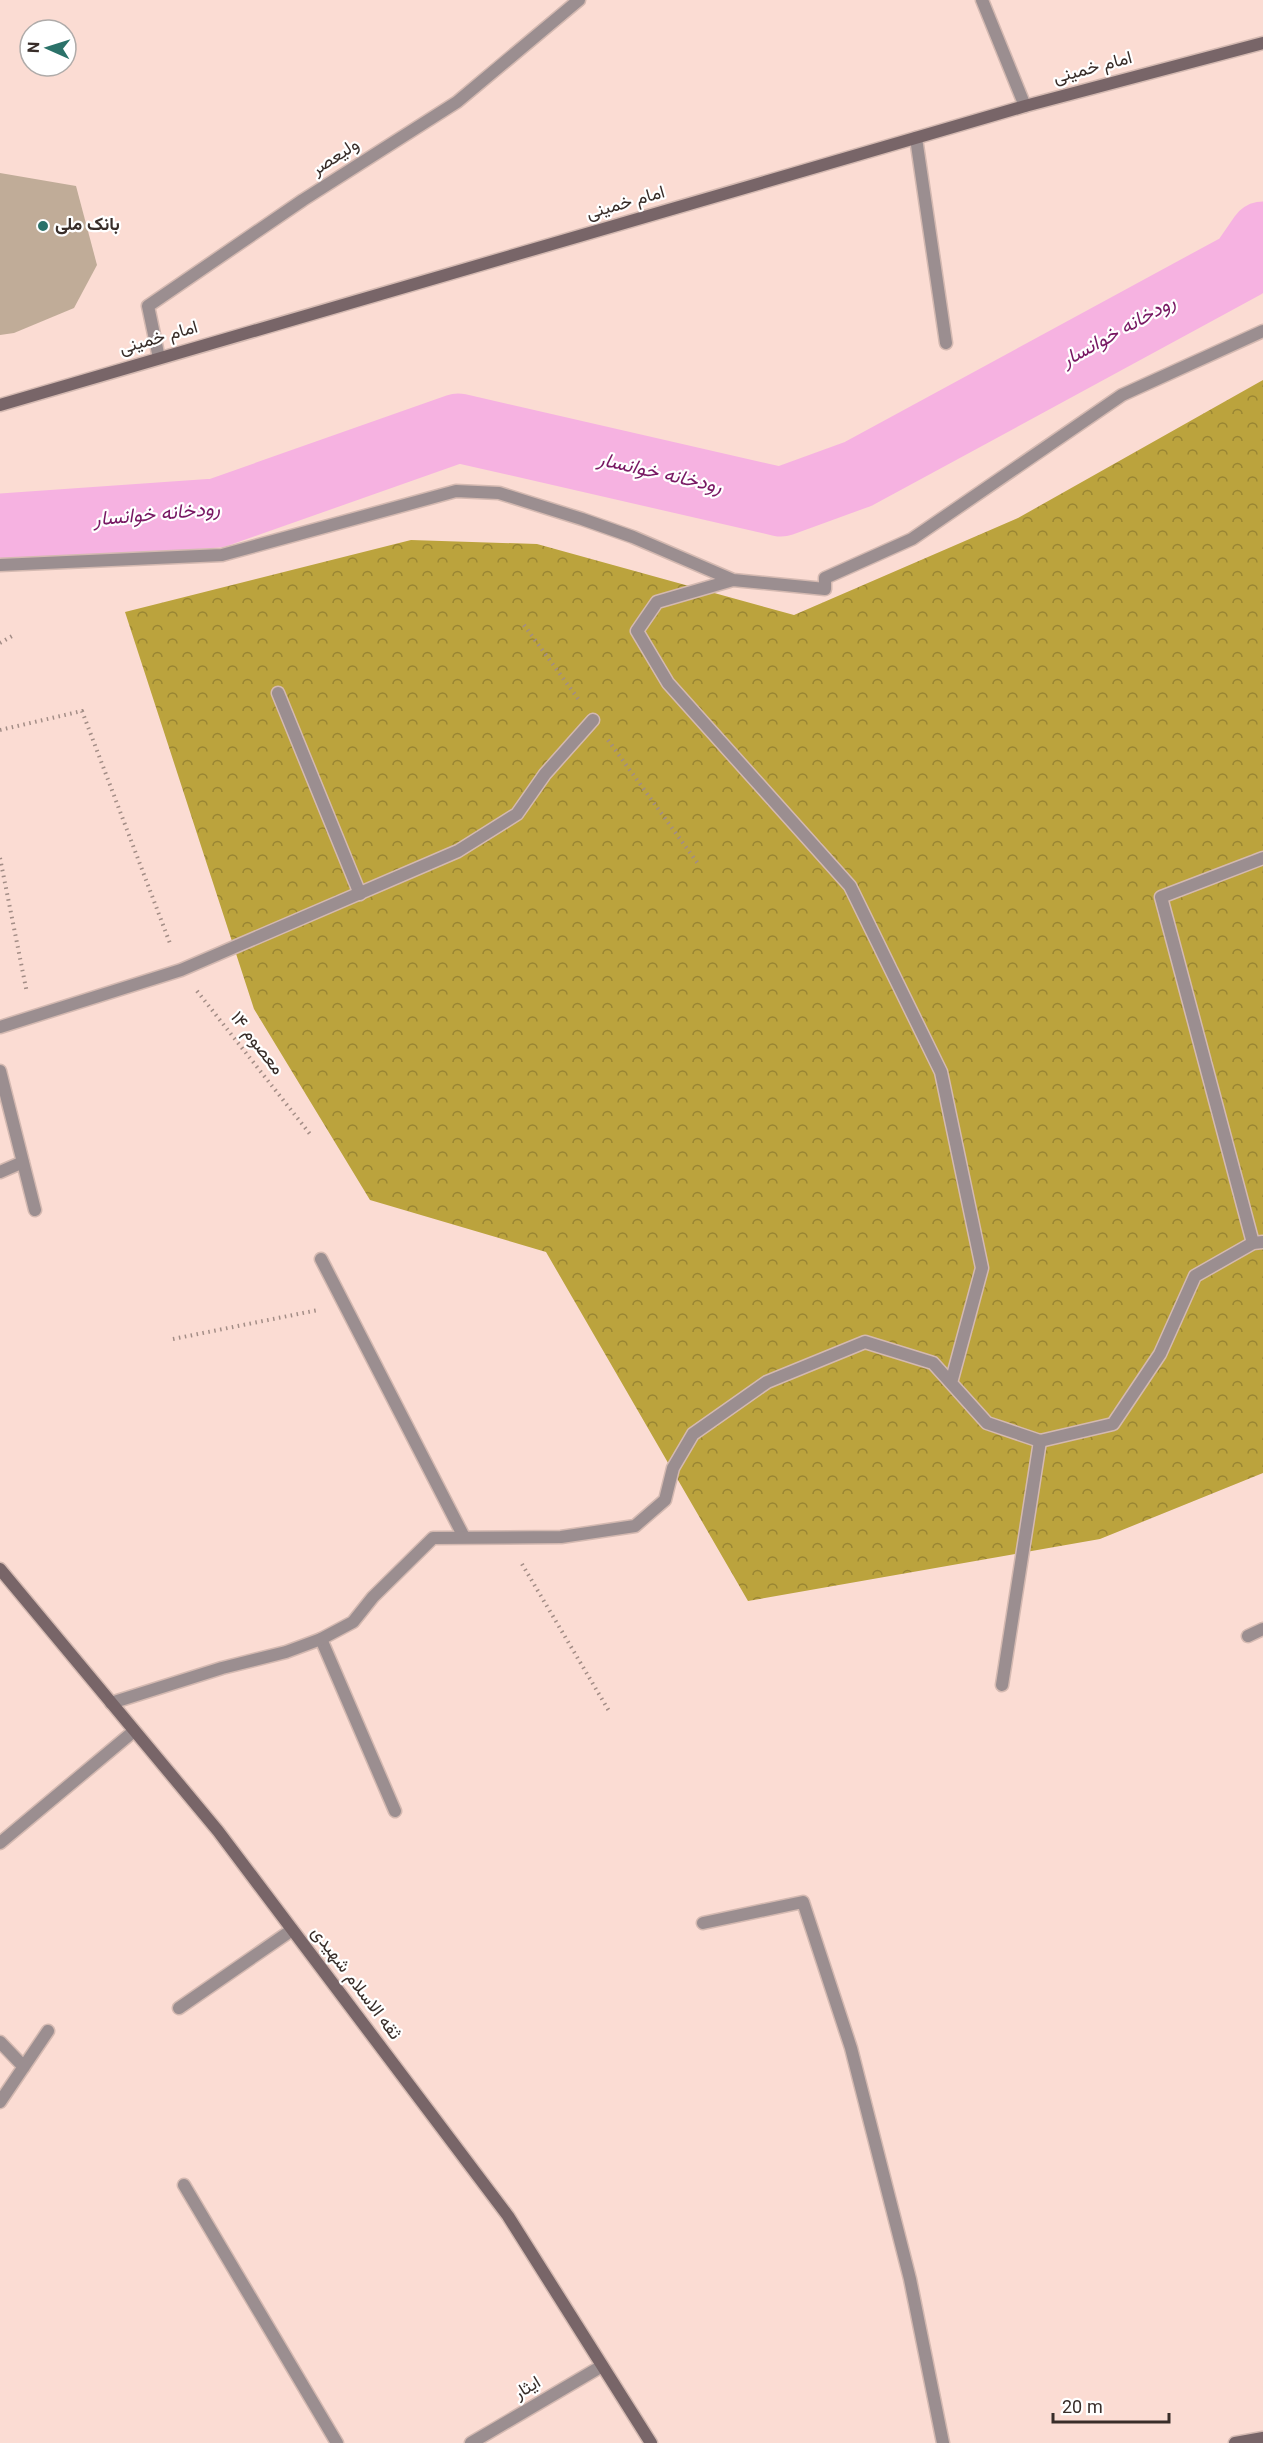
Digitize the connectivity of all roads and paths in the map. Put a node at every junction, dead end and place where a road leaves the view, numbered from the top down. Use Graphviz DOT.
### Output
graph roads {
  1 [pos="579,0"];
  2 [pos="982,0"];
  3 [pos="1263,43"];
  4 [pos="1025,106"];
  5 [pos="916,138"];
  6 [pos="1263,330"];
  7 [pos="946,343"];
  8 [pos="159,358"];
  9 [pos="0,405"];
  10 [pos="0,565"];
  11 [pos="734,580"];
  12 [pos="524,626"];
  13 [pos="14,635"];
  14 [pos="0,643"];
  15 [pos="278,693"];
  16 [pos="593,720"];
  17 [pos="0,730"];
  18 [pos="0,858"];
  19 [pos="1263,858"];
  20 [pos="699,865"];
  21 [pos="360,894"];
  22 [pos="181,970"];
  23 [pos="32,1017"];
  24 [pos="0,1027"];
  25 [pos="0,1071"];
  26 [pos="310,1134"];
  27 [pos="23,1162"];
  28 [pos="0,1172"];
  29 [pos="35,1210"];
  30 [pos="1258,1242"];
  31 [pos="321,1259"];
  32 [pos="345,1304"];
  33 [pos="173,1339"];
  34 [pos="951,1383"];
  35 [pos="1040,1441"];
  36 [pos="506,1536"];
  37 [pos="464,1537"];
  38 [pos="0,1569"];
  39 [pos="1263,1629"];
  40 [pos="1248,1636"];
  41 [pos="321,1639"];
  42 [pos="1002,1685"];
  43 [pos="111,1703"];
  44 [pos="609,1711"];
  45 [pos="134,1731"];
  46 [pos="395,1811"];
  47 [pos="0,1843"];
  48 [pos="703,1923"];
  49 [pos="292,1930"];
  50 [pos="179,2008"];
  51 [pos="48,2031"];
  52 [pos="0,2042"];
  53 [pos="24,2067"];
  54 [pos="0,2102"];
  55 [pos="184,2185"];
  56 [pos="602,2366"];
  57 [pos="1263,2438"];
  58 [pos="337,2443"];
  59 [pos="471,2443"];
  60 [pos="651,2443"];
  61 [pos="943,2443"];
  62 [pos="1234,2443"];
  1 -- 8 [label="street, ولیعصر"];
  2 -- 4 [label="street"];
  3 -- 4 [label="main road, امام خمینی"];
  4 -- 5 [label="main road, امام خمینی"];
  5 -- 7 [label="street"];
  5 -- 8 [label="main road, امام خمینی"];
  6 -- 11 [label="street"];
  8 -- 9 [label="main road, امام خمینی"];
  10 -- 11 [label="street"];
  11 -- 34 [label="street"];
  12 -- 16 [label="path"];
  13 -- 14 [label="path"];
  15 -- 21 [label="street"];
  16 -- 20 [label="path"];
  16 -- 21 [label="street"];
  17 -- 22 [label="path, ۱۴ معصوم"];
  18 -- 23 [label="path"];
  19 -- 30 [label="street"];
  21 -- 22 [label="street"];
  22 -- 23 [label="street"];
  22 -- 26 [label="path, ۱۴ معصوم"];
  23 -- 24 [label="street"];
  25 -- 27 [label="street"];
  27 -- 28 [label="street"];
  27 -- 29 [label="street"];
  30 -- 35 [label="street"];
  31 -- 32 [label="street"];
  32 -- 33 [label="path"];
  32 -- 37 [label="street"];
  34 -- 35 [label="street"];
  34 -- 36 [label="street"];
  35 -- 42 [label="street"];
  36 -- 37 [label="street"];
  36 -- 44 [label="path"];
  37 -- 41 [label="street"];
  38 -- 43 [label="main road, ثقه الاسلام شهیدی"];
  39 -- 40 [label="street"];
  41 -- 43 [label="street"];
  41 -- 46 [label="street"];
  43 -- 45 [label="main road, ثقه الاسلام شهیدی"];
  45 -- 47 [label="street"];
  45 -- 49 [label="main road, ثقه الاسلام شهیدی"];
  48 -- 61 [label="street"];
  49 -- 50 [label="street"];
  49 -- 56 [label="main road, ثقه الاسلام شهیدی"];
  51 -- 53 [label="street"];
  52 -- 53 [label="street"];
  53 -- 54 [label="street"];
  55 -- 58 [label="street"];
  56 -- 59 [label="street, ایثار"];
  56 -- 60 [label="main road, ثقه الاسلام شهیدی"];
  57 -- 62 [label="main road"];
}
